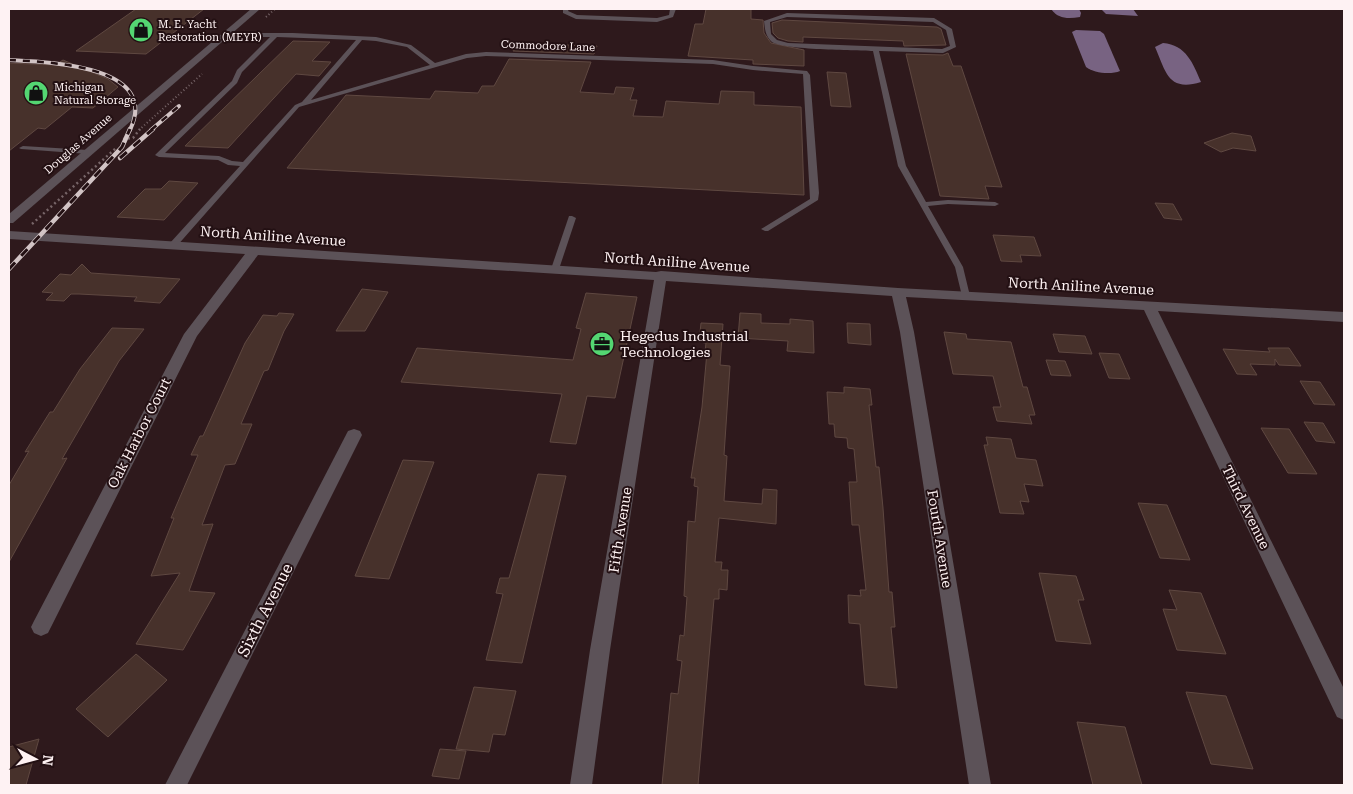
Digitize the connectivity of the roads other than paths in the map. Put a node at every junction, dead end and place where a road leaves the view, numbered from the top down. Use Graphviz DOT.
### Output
graph roads {
  1 [pos="256,9"];
  2 [pos="566,9"];
  3 [pos="672,9"];
  4 [pos="225,35"];
  5 [pos="275,35"];
  6 [pos="361,38"];
  7 [pos="876,49"];
  8 [pos="434,65"];
  9 [pos="305,103"];
  10 [pos="23,148"];
  11 [pos="88,152"];
  12 [pos="244,164"];
  13 [pos="924,204"];
  14 [pos="995,204"];
  15 [pos="572,218"];
  16 [pos="9,220"];
  17 [pos="765,229"];
  18 [pos="9,235"];
  19 [pos="173,245"];
  20 [pos="255,250"];
  21 [pos="555,269"];
  22 [pos="661,275"];
  23 [pos="898,292"];
  24 [pos="966,296"];
  25 [pos="1148,305"];
  26 [pos="1344,317"];
  27 [pos="354,435"];
  28 [pos="41,627"];
  29 [pos="1344,710"];
  30 [pos="176,785"];
  31 [pos="581,785"];
  32 [pos="980,785"];
  1 -- 4 [label="street, Douglas Avenue"];
  2 -- 3 [label="lane"];
  4 -- 5 [label="lane"];
  4 -- 11 [label="street, Douglas Avenue"];
  5 -- 6 [label="lane"];
  5 -- 12 [label="lane"];
  6 -- 8 [label="lane"];
  6 -- 9 [label="lane"];
  7 -- 7 [label="lane"];
  7 -- 13 [label="lane"];
  8 -- 9 [label="lane, Commodore Lane"];
  8 -- 17 [label="lane, Commodore Lane"];
  9 -- 12 [label="lane, Commodore Lane"];
  10 -- 11 [label="lane"];
  11 -- 16 [label="street, Douglas Avenue"];
  12 -- 19 [label="lane, Commodore Lane"];
  13 -- 14 [label="lane"];
  13 -- 24 [label="lane"];
  15 -- 21 [label="lane"];
  18 -- 19 [label="street, North Aniline Avenue"];
  19 -- 20 [label="street, North Aniline Avenue"];
  20 -- 21 [label="street, North Aniline Avenue"];
  20 -- 28 [label="street, Oak Harbor Court"];
  21 -- 22 [label="street, North Aniline Avenue"];
  22 -- 23 [label="street, North Aniline Avenue"];
  22 -- 31 [label="street, Fifth Avenue"];
  23 -- 24 [label="street, North Aniline Avenue"];
  23 -- 32 [label="street, Fourth Avenue"];
  24 -- 25 [label="street, North Aniline Avenue"];
  25 -- 26 [label="street, North Aniline Avenue"];
  25 -- 29 [label="street, Third Avenue"];
  27 -- 30 [label="street, Sixth Avenue"];
}
